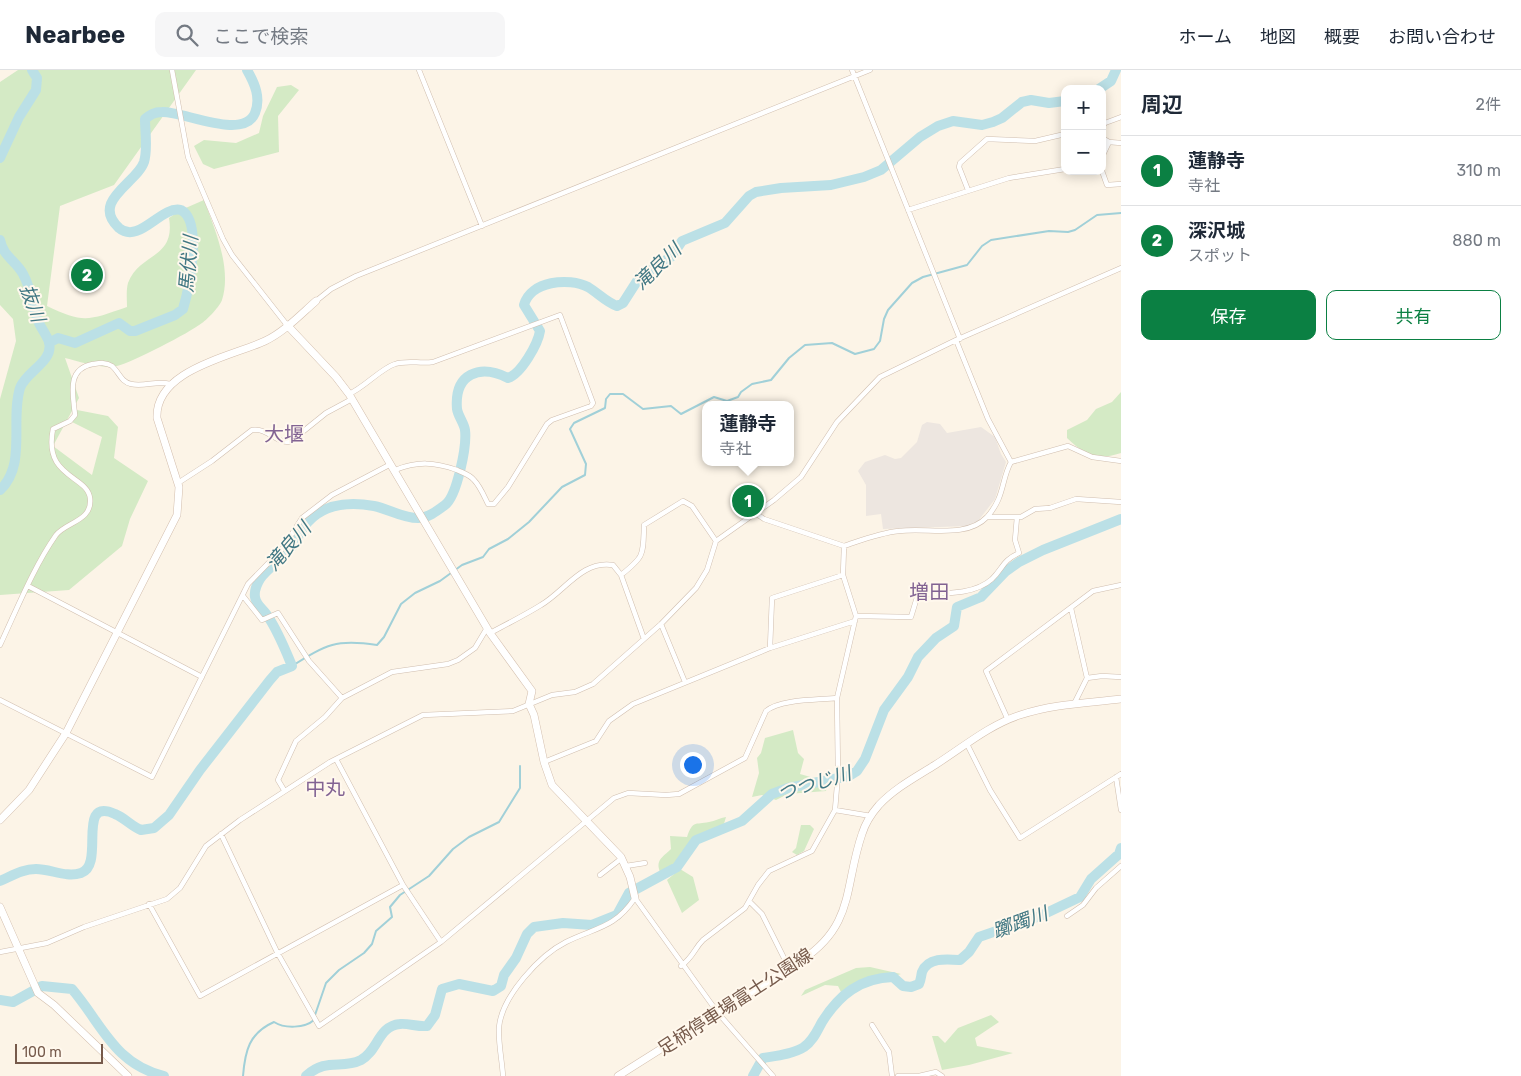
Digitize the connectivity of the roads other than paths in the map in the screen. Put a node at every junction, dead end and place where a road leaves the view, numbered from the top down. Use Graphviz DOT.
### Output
graph roads {
  1 [pos="172,70"];
  2 [pos="419,70"];
  3 [pos="852,70"];
  4 [pos="870,70"];
  5 [pos="854,76"];
  6 [pos="1121,117"];
  7 [pos="1106,123"];
  8 [pos="1061,135"];
  9 [pos="1106,140"];
  10 [pos="1109,142"];
  11 [pos="1121,144"];
  12 [pos="1106,148"];
  13 [pos="1061,170"];
  14 [pos="1103,175"];
  15 [pos="1121,184"];
  16 [pos="968,190"];
  17 [pos="908,210"];
  18 [pos="482,226"];
  19 [pos="1121,268"];
  20 [pos="316,301"];
  21 [pos="287,326"];
  22 [pos="958,339"];
  23 [pos="170,384"];
  24 [pos="350,396"];
  25 [pos="1121,460"];
  26 [pos="1011,462"];
  27 [pos="393,467"];
  28 [pos="178,483"];
  29 [pos="1121,502"];
  30 [pos="755,513"];
  31 [pos="1017,517"];
  32 [pos="986,518"];
  33 [pos="716,541"];
  34 [pos="844,546"];
  35 [pos="621,575"];
  36 [pos="843,575"];
  37 [pos="1121,585"];
  38 [pos="28,586"];
  39 [pos="243,596"];
  40 [pos="1072,608"];
  41 [pos="856,619"];
  42 [pos="661,624"];
  43 [pos="488,630"];
  44 [pos="117,634"];
  45 [pos="644,639"];
  46 [pos="0,645"];
  47 [pos="770,648"];
  48 [pos="202,677"];
  49 [pos="1121,677"];
  50 [pos="1087,678"];
  51 [pos="685,682"];
  52 [pos="342,698"];
  53 [pos="837,698"];
  54 [pos="1121,699"];
  55 [pos="0,700"];
  56 [pos="1075,702"];
  57 [pos="529,704"];
  58 [pos="1008,720"];
  59 [pos="66,733"];
  60 [pos="967,744"];
  61 [pos="336,759"];
  62 [pos="544,762"];
  63 [pos="1119,775"];
  64 [pos="284,790"];
  65 [pos="835,810"];
  66 [pos="1121,810"];
  67 [pos="871,816"];
  68 [pos="0,820"];
  69 [pos="588,822"];
  70 [pos="221,834"];
  71 [pos="622,858"];
  72 [pos="644,863"];
  73 [pos="626,866"];
  74 [pos="1121,866"];
  75 [pos="600,875"];
  76 [pos="403,885"];
  77 [pos="634,893"];
  78 [pos="749,901"];
  79 [pos="149,904"];
  80 [pos="0,907"];
  81 [pos="1067,916"];
  82 [pos="441,942"];
  83 [pos="16,948"];
  84 [pos="0,952"];
  85 [pos="277,952"];
  86 [pos="682,966"];
  87 [pos="789,968"];
  88 [pos="718,1013"];
  89 [pos="872,1024"];
  90 [pos="128,1076"];
  91 [pos="503,1076"];
  92 [pos="618,1076"];
  93 [pos="773,1076"];
  94 [pos="892,1076"];
  95 [pos="898,1076"];
  96 [pos="942,1076"];
  1 -- 21 [label="street"];
  2 -- 18 [label="street"];
  3 -- 5 [label="street"];
  4 -- 5 [label="street"];
  5 -- 17 [label="street"];
  5 -- 18 [label="street"];
  6 -- 7 [label="street"];
  8 -- 16 [label="street"];
  9 -- 10 [label="street"];
  10 -- 11 [label="street"];
  10 -- 12 [label="street"];
  13 -- 16 [label="street"];
  14 -- 15 [label="street"];
  16 -- 17 [label="street"];
  17 -- 22 [label="street"];
  18 -- 20 [label="street"];
  19 -- 22 [label="street"];
  20 -- 21 [label="street"];
  21 -- 23 [label="street"];
  21 -- 24 [label="street"];
  22 -- 26 [label="street"];
  22 -- 30 [label="street"];
  23 -- 28 [label="street"];
  23 -- 38 [label="street"];
  24 -- 27 [label="street"];
  24 -- 27 [label="street"];
  24 -- 28 [label="street"];
  25 -- 26 [label="street"];
  26 -- 32 [label="street"];
  27 -- 39 [label="street"];
  27 -- 43 [label="street"];
  28 -- 44 [label="street"];
  29 -- 31 [label="street"];
  30 -- 33 [label="street"];
  30 -- 34 [label="street"];
  31 -- 32 [label="street"];
  31 -- 41 [label="street"];
  32 -- 34 [label="street"];
  33 -- 35 [label="street"];
  33 -- 42 [label="street"];
  34 -- 36 [label="street"];
  35 -- 43 [label="street"];
  35 -- 45 [label="street"];
  36 -- 41 [label="street"];
  36 -- 47 [label="street"];
  37 -- 40 [label="street"];
  38 -- 44 [label="street"];
  38 -- 46 [label="street"];
  39 -- 48 [label="street"];
  39 -- 52 [label="street"];
  40 -- 50 [label="street"];
  40 -- 58 [label="street"];
  41 -- 47 [label="street"];
  41 -- 53 [label="street"];
  42 -- 45 [label="street"];
  42 -- 51 [label="street"];
  43 -- 52 [label="street"];
  43 -- 57 [label="street"];
  44 -- 48 [label="street"];
  44 -- 59 [label="street"];
  45 -- 57 [label="street"];
  47 -- 51 [label="street"];
  48 -- 59 [label="street"];
  49 -- 50 [label="street"];
  50 -- 56 [label="street"];
  51 -- 62 [label="street"];
  52 -- 64 [label="street"];
  53 -- 65 [label="street"];
  53 -- 69 [label="street"];
  54 -- 56 [label="street, 足柄停車場富士公園線"];
  55 -- 59 [label="street"];
  56 -- 58 [label="street, 足柄停車場富士公園線"];
  57 -- 61 [label="street"];
  57 -- 62 [label="street"];
  58 -- 60 [label="street, 足柄停車場富士公園線"];
  59 -- 68 [label="street"];
  60 -- 63 [label="street"];
  60 -- 67 [label="street, 足柄停車場富士公園線"];
  61 -- 64 [label="street"];
  61 -- 76 [label="street"];
  62 -- 69 [label="street"];
  63 -- 66 [label="street"];
  64 -- 70 [label="street"];
  65 -- 67 [label="street"];
  65 -- 78 [label="street"];
  67 -- 87 [label="street, 足柄停車場富士公園線"];
  69 -- 71 [label="street"];
  69 -- 82 [label="street"];
  70 -- 79 [label="street"];
  70 -- 85 [label="street"];
  71 -- 73 [label="street"];
  71 -- 75 [label="street"];
  72 -- 73 [label="street"];
  73 -- 77 [label="street"];
  74 -- 81 [label="street"];
  76 -- 82 [label="street"];
  76 -- 85 [label="street"];
  77 -- 86 [label="street"];
  77 -- 91 [label="street"];
  78 -- 86 [label="street"];
  78 -- 87 [label="street"];
  79 -- 83 [label="street"];
  79 -- 85 [label="street"];
  80 -- 83 [label="street"];
  82 -- 85 [label="street"];
  83 -- 84 [label="street"];
  83 -- 90 [label="street"];
  86 -- 88 [label="street"];
  87 -- 88 [label="street, 足柄停車場富士公園線"];
  88 -- 92 [label="street, 足柄停車場富士公園線"];
  88 -- 93 [label="street"];
  89 -- 94 [label="street"];
  95 -- 96 [label="street"];
}
